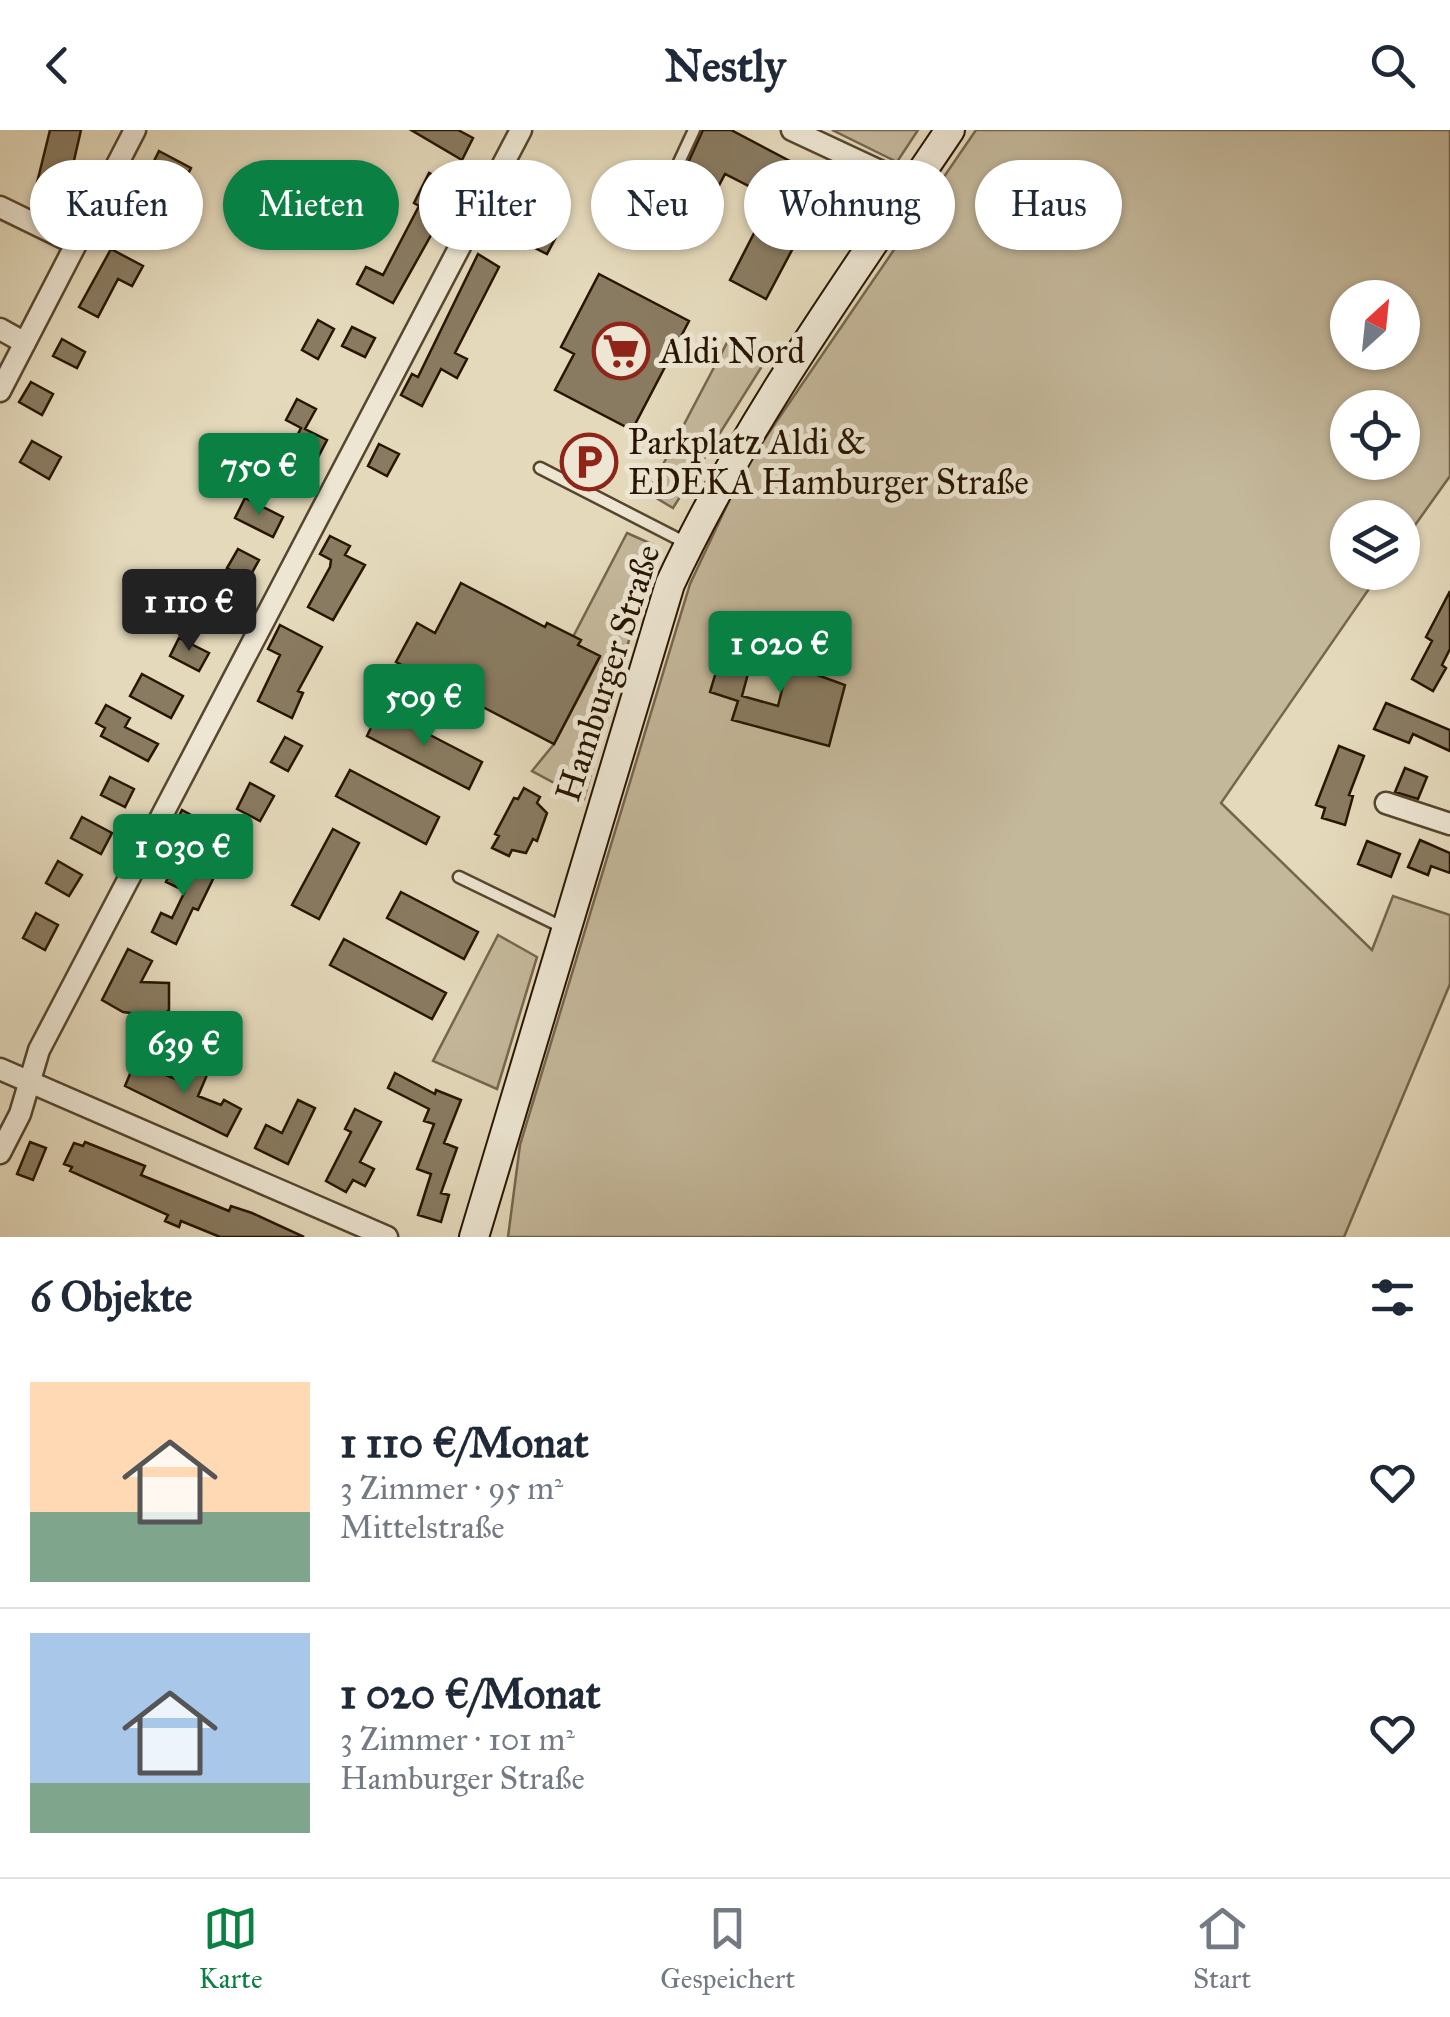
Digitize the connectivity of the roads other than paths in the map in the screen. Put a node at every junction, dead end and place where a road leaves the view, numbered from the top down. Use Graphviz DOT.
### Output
graph roads {
  1 [pos="135,130"];
  2 [pos="521,130"];
  3 [pos="694,130"];
  4 [pos="792,130"];
  5 [pos="950,130"];
  6 [pos="119,160"];
  7 [pos="680,160"];
  8 [pos="856,160"];
  9 [pos="930,160"];
  10 [pos="0,207"];
  11 [pos="30,222"];
  12 [pos="73,250"];
  13 [pos="869,250"];
  14 [pos="0,329"];
  15 [pos="25,343"];
  16 [pos="0,390"];
  17 [pos="540,468"];
  18 [pos="688,545"];
  19 [pos="1386,803"];
  20 [pos="1450,824"];
  21 [pos="459,877"];
  22 [pos="567,929"];
  23 [pos="0,1069"];
  24 [pos="29,1081"];
  25 [pos="0,1153"];
  26 [pos="387,1237"];
  27 [pos="474,1237"];
  1 -- 6 [label="street"];
  2 -- 24 [label="street"];
  3 -- 7 [label="lane"];
  4 -- 8 [label="street"];
  5 -- 9 [label="main road, Hamburger Straße"];
  10 -- 11 [label="street"];
  12 -- 15 [label="street"];
  13 -- 18 [label="main road, Hamburger Straße"];
  14 -- 15 [label="street"];
  15 -- 16 [label="street"];
  17 -- 18 [label="lane"];
  18 -- 22 [label="main road, Hamburger Straße"];
  19 -- 20 [label="street"];
  21 -- 22 [label="lane"];
  22 -- 27 [label="main road, Hamburger Straße"];
  23 -- 24 [label="street"];
  24 -- 25 [label="street"];
  24 -- 26 [label="street"];
}
